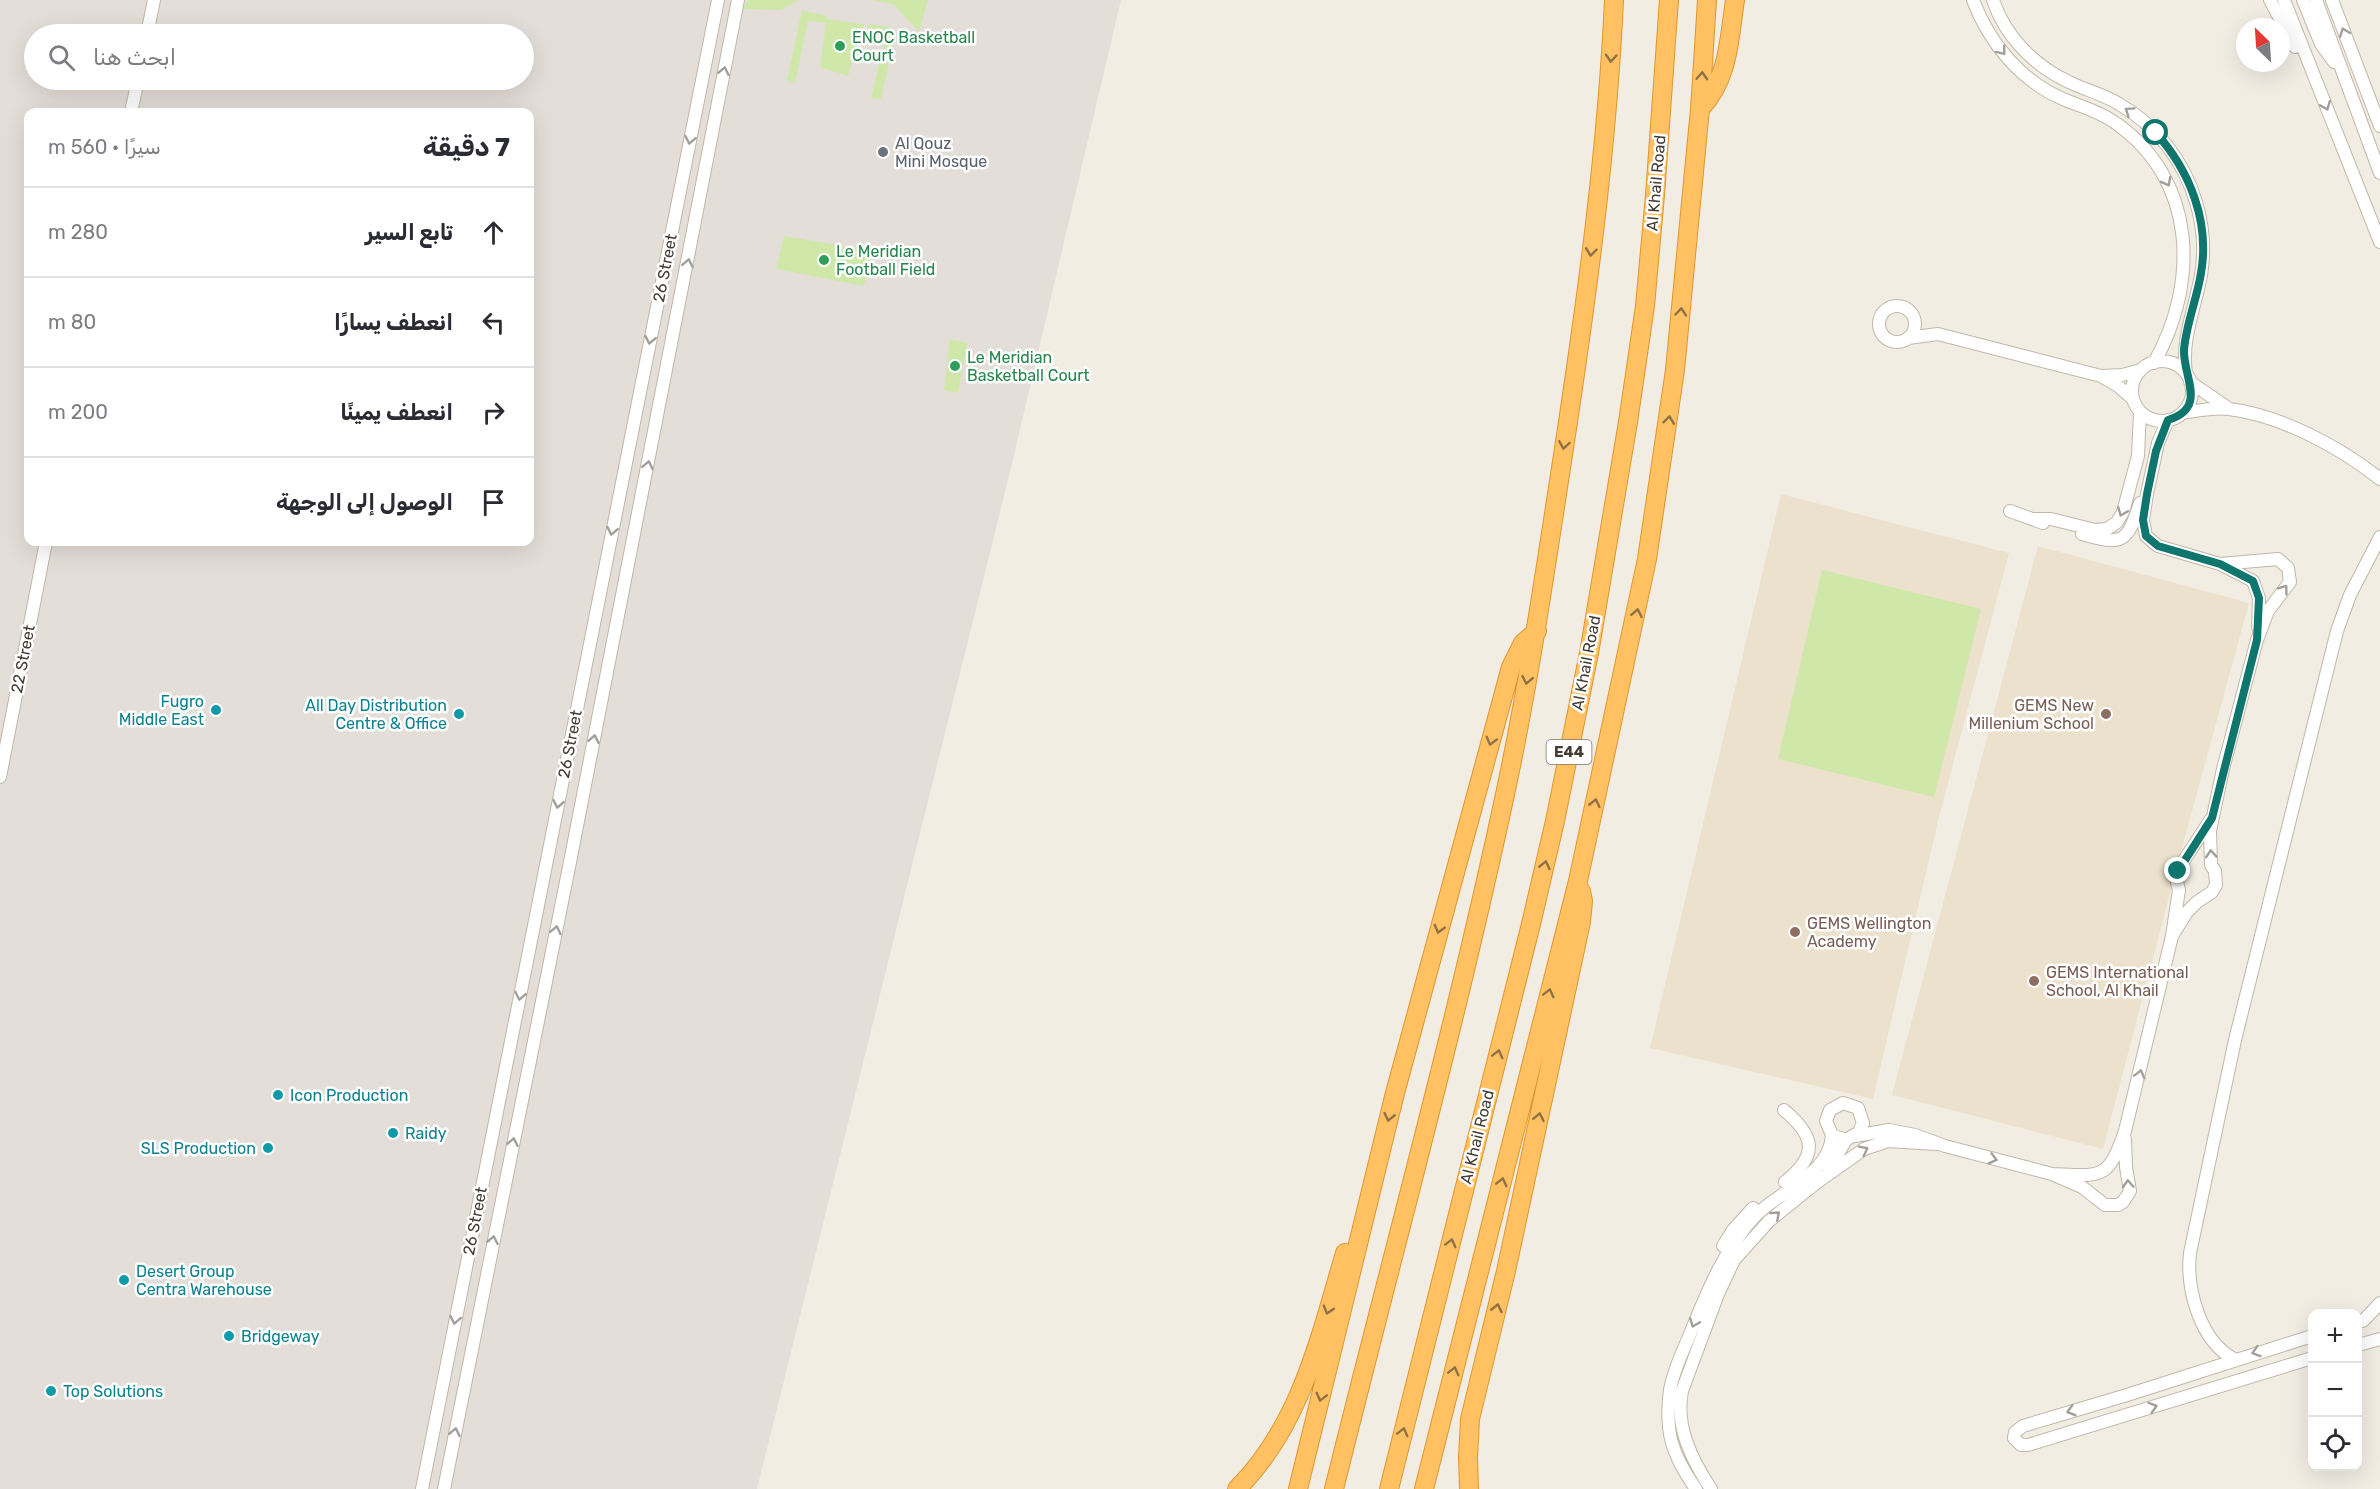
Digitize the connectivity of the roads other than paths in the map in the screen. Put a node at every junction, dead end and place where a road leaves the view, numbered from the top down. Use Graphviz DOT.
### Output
graph roads {
  1 [pos="154,0"];
  2 [pos="718,0"];
  3 [pos="738,0"];
  4 [pos="1614,0"];
  5 [pos="1669,0"];
  6 [pos="1707,0"];
  7 [pos="1735,0"];
  8 [pos="1973,0"];
  9 [pos="1993,0"];
  10 [pos="2270,0"];
  11 [pos="2284,0"];
  12 [pos="2303,0"];
  13 [pos="2316,0"];
  14 [pos="2332,0"];
  15 [pos="149,24"];
  16 [pos="2304,52"];
  17 [pos="2340,67"];
  18 [pos="136,90"];
  19 [pos="132,108"];
  20 [pos="1700,109"];
  21 [pos="2380,126"];
  22 [pos="2380,173"];
  23 [pos="2380,242"];
  24 [pos="1912,315"];
  25 [pos="1938,334"];
  26 [pos="1908,338"];
  27 [pos="2154,363"];
  28 [pos="2141,370"];
  29 [pos="2101,376"];
  30 [pos="2188,378"];
  31 [pos="2133,399"];
  32 [pos="2229,409"];
  33 [pos="2140,412"];
  34 [pos="2182,413"];
  35 [pos="2168,420"];
  36 [pos="2380,480"];
  37 [pos="2147,494"];
  38 [pos="2010,511"];
  39 [pos="2036,519"];
  40 [pos="2380,537"];
  41 [pos="45,546"];
  42 [pos="2220,564"];
  43 [pos="1536,631"];
  44 [pos="591,636"];
  45 [pos="2257,640"];
  46 [pos="612,646"];
  47 [pos="0,777"];
  48 [pos="2212,818"];
  49 [pos="1578,881"];
  50 [pos="2172,936"];
  51 [pos="1784,1110"];
  52 [pos="2125,1131"];
  53 [pos="1832,1135"];
  54 [pos="1851,1138"];
  55 [pos="1936,1144"];
  56 [pos="2052,1174"];
  57 [pos="1816,1183"];
  58 [pos="1371,1198"];
  59 [pos="1742,1254"];
  60 [pos="1718,1270"];
  61 [pos="2380,1303"];
  62 [pos="2380,1316"];
  63 [pos="2362,1320"];
  64 [pos="2362,1321"];
  65 [pos="2209,1336"];
  66 [pos="2308,1337"];
  67 [pos="2234,1359"];
  68 [pos="2308,1360"];
  69 [pos="2200,1370"];
  70 [pos="422,1489"];
  71 [pos="444,1489"];
  72 [pos="1237,1489"];
  73 [pos="1298,1489"];
  74 [pos="1334,1489"];
  75 [pos="1389,1489"];
  76 [pos="1424,1489"];
  77 [pos="1469,1489"];
  78 [pos="1696,1489"];
  79 [pos="1711,1489"];
  80 [pos="1720,1489"];
  1 -- 15 [label="street"];
  2 -- 44 [label="street, 26 Street, one-way"];
  46 -- 3 [label="street, 26 Street, one-way"];
  4 -- 43 [label="highway, one-way"];
  75 -- 5 [label="highway, Al Khail Road / E44, one-way"];
  20 -- 6 [label="highway, one-way"];
  7 -- 20 [label="highway"];
  8 -- 27 [label="street, one-way"];
  30 -- 9 [label="street, one-way"];
  10 -- 16 [label="street"];
  11 -- 16 [label="street"];
  12 -- 17 [label="street"];
  13 -- 17 [label="street"];
  21 -- 14 [label="street, one-way"];
  16 -- 23 [label="street, one-way"];
  17 -- 22 [label="street"];
  18 -- 19 [label="street"];
  49 -- 20 [label="highway, one-way"];
  24 -- 25 [label="street"];
  24 -- 26 [label="street"];
  24 -- 26 [label="street"];
  25 -- 26 [label="street"];
  25 -- 29 [label="street"];
  27 -- 28 [label="street"];
  27 -- 30 [label="street"];
  28 -- 29 [label="street"];
  28 -- 31 [label="street"];
  29 -- 31 [label="street"];
  30 -- 32 [label="street"];
  30 -- 34 [label="street"];
  31 -- 33 [label="street"];
  32 -- 34 [label="street"];
  32 -- 36 [label="street"];
  33 -- 35 [label="street"];
  33 -- 39 [label="street, one-way"];
  34 -- 35 [label="street"];
  35 -- 37 [label="street"];
  37 -- 39 [label="street"];
  37 -- 42 [label="street"];
  38 -- 39 [label="street"];
  40 -- 65 [label="street"];
  41 -- 47 [label="street, 22 Street"];
  42 -- 45 [label="street"];
  45 -- 42 [label="street, one-way"];
  43 -- 58 [label="highway, one-way"];
  43 -- 74 [label="highway, one-way"];
  44 -- 46 [label="street"];
  44 -- 70 [label="street, 26 Street, one-way"];
  45 -- 48 [label="street"];
  71 -- 46 [label="street, 26 Street, one-way"];
  48 -- 50 [label="street"];
  50 -- 48 [label="street, one-way"];
  76 -- 49 [label="highway, one-way"];
  77 -- 49 [label="highway, one-way"];
  52 -- 50 [label="street, one-way"];
  51 -- 60 [label="street"];
  52 -- 56 [label="street"];
  56 -- 52 [label="street, one-way"];
  53 -- 54 [label="street"];
  53 -- 54 [label="street"];
  53 -- 60 [label="street"];
  54 -- 55 [label="street"];
  54 -- 57 [label="street"];
  55 -- 56 [label="street, one-way"];
  57 -- 55 [label="street, one-way"];
  59 -- 57 [label="street, one-way"];
  58 -- 72 [label="highway, one-way"];
  58 -- 73 [label="highway, one-way"];
  59 -- 79 [label="street"];
  59 -- 80 [label="street"];
  60 -- 78 [label="street, one-way"];
  61 -- 63 [label="street"];
  62 -- 64 [label="street"];
  65 -- 67 [label="street"];
  65 -- 69 [label="street"];
  66 -- 67 [label="street, one-way"];
  67 -- 69 [label="street"];
  69 -- 68 [label="street, one-way"];
}
